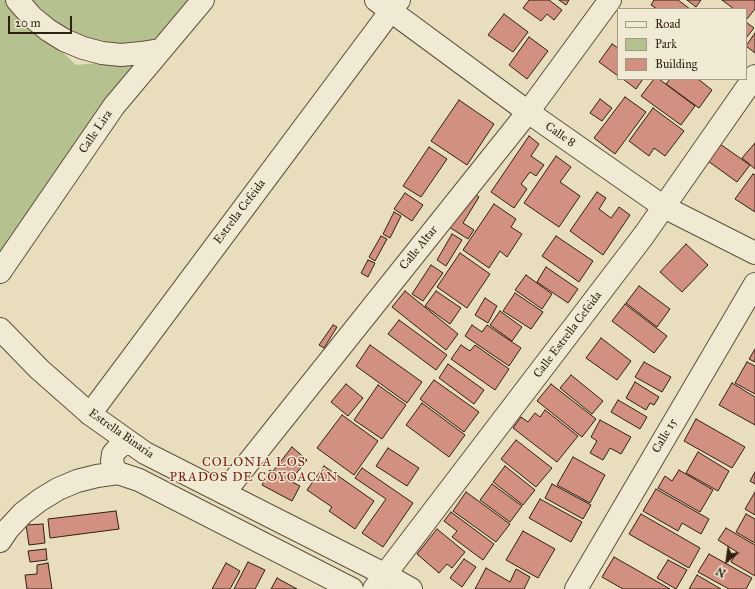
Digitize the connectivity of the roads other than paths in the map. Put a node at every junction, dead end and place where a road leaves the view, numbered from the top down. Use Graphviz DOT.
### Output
graph roads {
  1 [pos="17,0"];
  2 [pos="203,0"];
  3 [pos="610,0"];
  4 [pos="388,3"];
  5 [pos="160,50"];
  6 [pos="755,76"];
  7 [pos="528,112"];
  8 [pos="664,207"];
  9 [pos="755,253"];
  10 [pos="0,272"];
  11 [pos="755,284"];
  12 [pos="0,328"];
  13 [pos="90,414"];
  14 [pos="132,444"];
  15 [pos="118,473"];
  16 [pos="224,493"];
  17 [pos="0,541"];
  18 [pos="380,582"];
  19 [pos="352,589"];
  20 [pos="411,589"];
  21 [pos="576,589"];
  1 -- 5 [label="street"];
  2 -- 5 [label="street, Calle Lira"];
  3 -- 7 [label="street, Calle Altar"];
  4 -- 7 [label="street, Calle 8"];
  4 -- 13 [label="street, Estrella Cefeida"];
  5 -- 10 [label="street, Calle Lira"];
  6 -- 8 [label="street, Calle Estrella Cefeida"];
  7 -- 8 [label="street, Calle 8"];
  7 -- 16 [label="street, Calle Altar"];
  8 -- 9 [label="street, Calle 8"];
  8 -- 18 [label="street, Calle Estrella Cefeida"];
  11 -- 21 [label="street, Calle 15"];
  12 -- 13 [label="street, Estrella Binaria"];
  13 -- 14 [label="street, Estrella Binaria"];
  14 -- 15 [label="street"];
  14 -- 16 [label="street, Estrella Binaria"];
  15 -- 17 [label="street"];
  15 -- 19 [label="street"];
  16 -- 18 [label="street, Estrella Binaria"];
  18 -- 20 [label="street, Estrella Binaria"];
}
